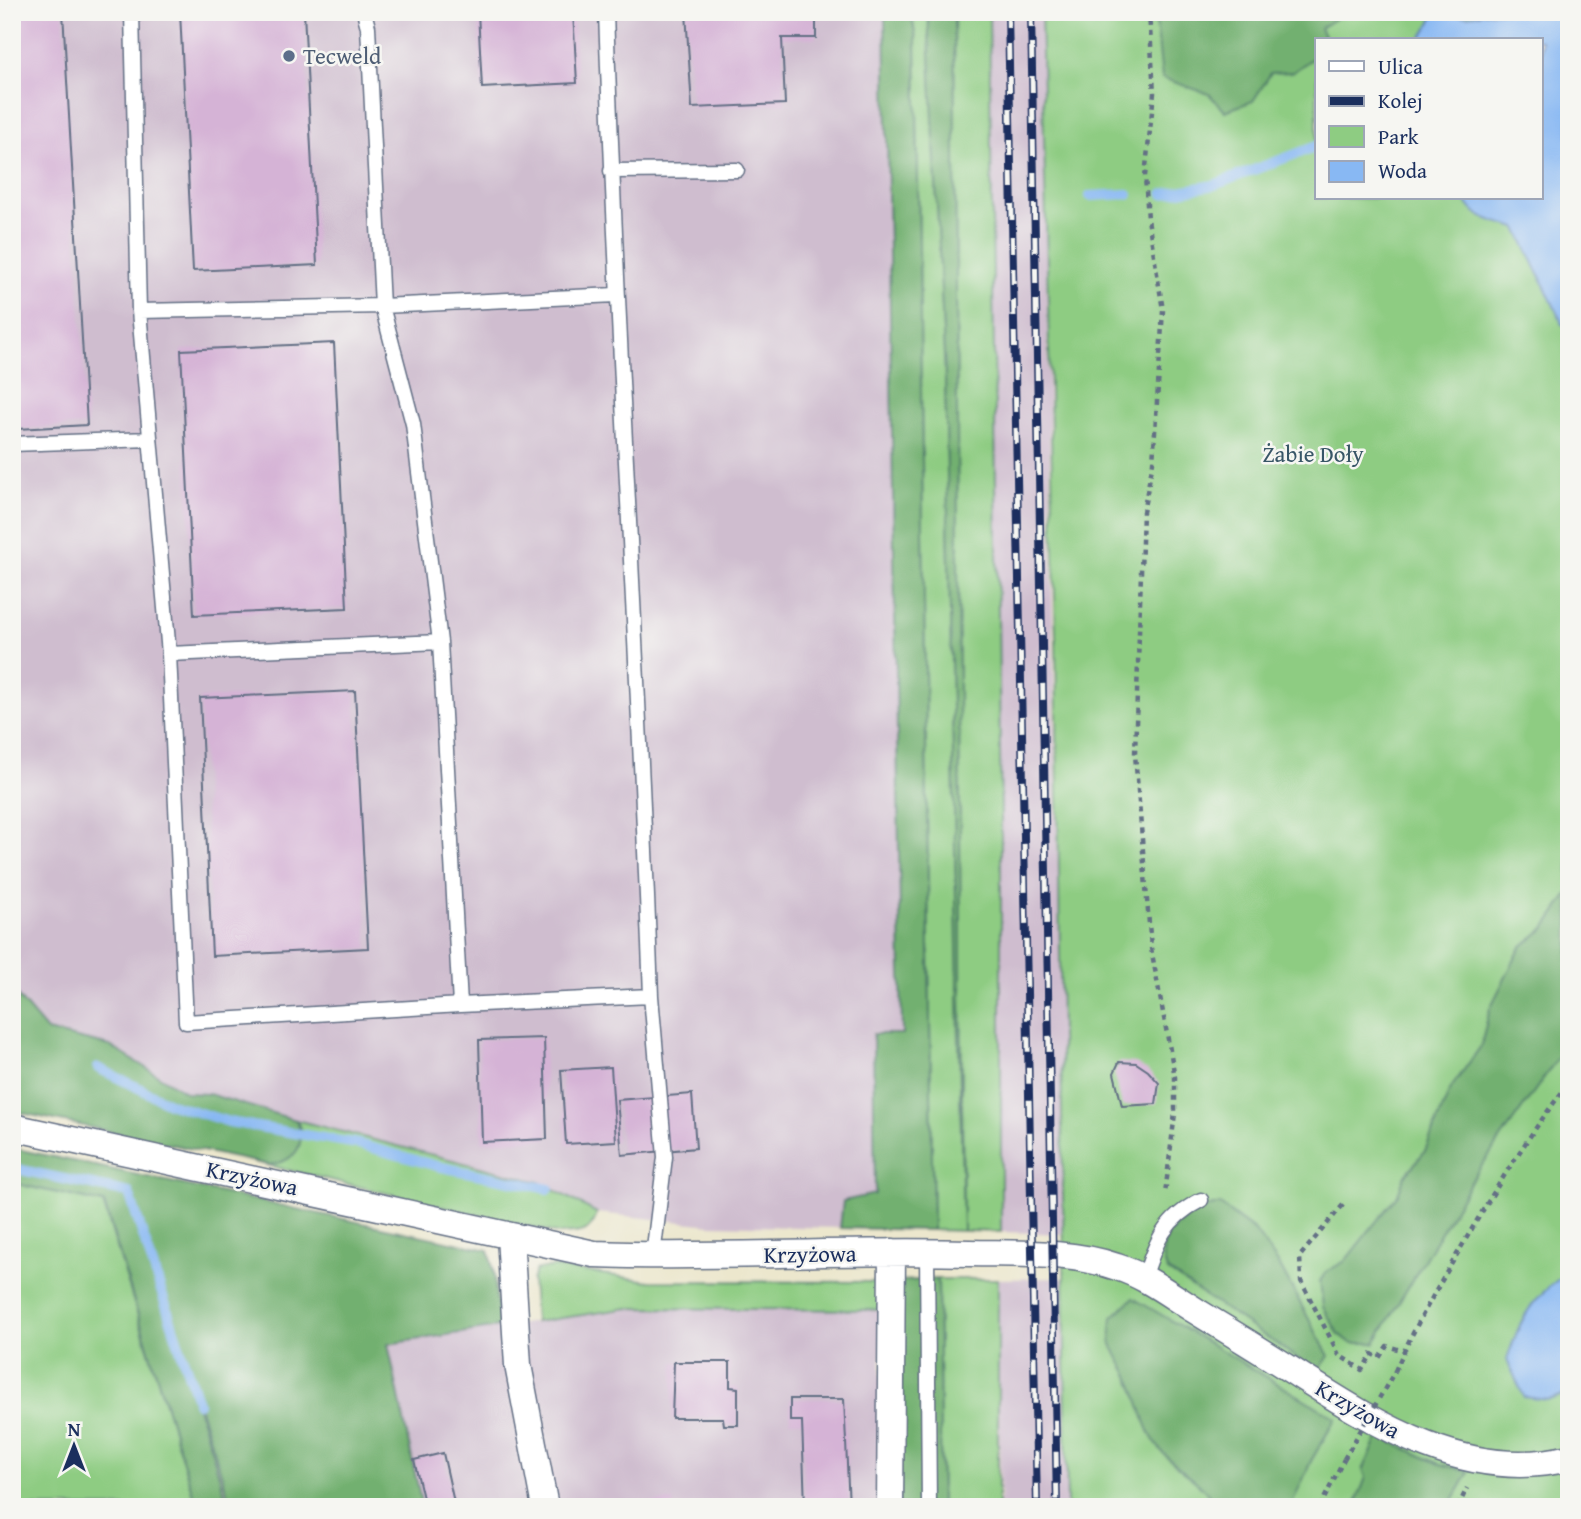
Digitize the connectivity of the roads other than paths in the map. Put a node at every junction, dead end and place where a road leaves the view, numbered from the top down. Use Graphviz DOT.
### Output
graph roads {
  1 [pos="132,12"];
  2 [pos="364,12"];
  3 [pos="606,12"];
  4 [pos="737,170"];
  5 [pos="611,171"];
  6 [pos="616,295"];
  7 [pos="382,306"];
  8 [pos="139,311"];
  9 [pos="150,439"];
  10 [pos="12,444"];
  11 [pos="440,642"];
  12 [pos="169,654"];
  13 [pos="651,996"];
  14 [pos="460,1004"];
  15 [pos="12,1127"];
  16 [pos="1201,1200"];
  17 [pos="510,1236"];
  18 [pos="926,1251"];
  19 [pos="892,1252"];
  20 [pos="653,1256"];
  21 [pos="1144,1278"];
  22 [pos="1569,1458"];
  23 [pos="545,1507"];
  24 [pos="890,1507"];
  25 [pos="929,1507"];
  1 -- 8 [label="lane"];
  2 -- 7 [label="lane"];
  3 -- 5 [label="lane"];
  4 -- 5 [label="lane"];
  5 -- 6 [label="lane"];
  6 -- 7 [label="lane"];
  6 -- 13 [label="lane"];
  7 -- 8 [label="lane"];
  7 -- 11 [label="lane"];
  8 -- 9 [label="lane"];
  9 -- 10 [label="lane"];
  9 -- 12 [label="lane"];
  11 -- 12 [label="lane"];
  11 -- 14 [label="lane"];
  12 -- 14 [label="lane"];
  13 -- 14 [label="lane"];
  13 -- 20 [label="lane"];
  15 -- 17 [label="street, Krzyżowa"];
  16 -- 21 [label="lane"];
  17 -- 20 [label="street, Krzyżowa"];
  17 -- 23 [label="street"];
  18 -- 19 [label="street, Krzyżowa"];
  18 -- 21 [label="street, Krzyżowa"];
  18 -- 25 [label="lane"];
  19 -- 20 [label="street, Krzyżowa"];
  19 -- 24 [label="street"];
  21 -- 22 [label="street, Krzyżowa"];
}
